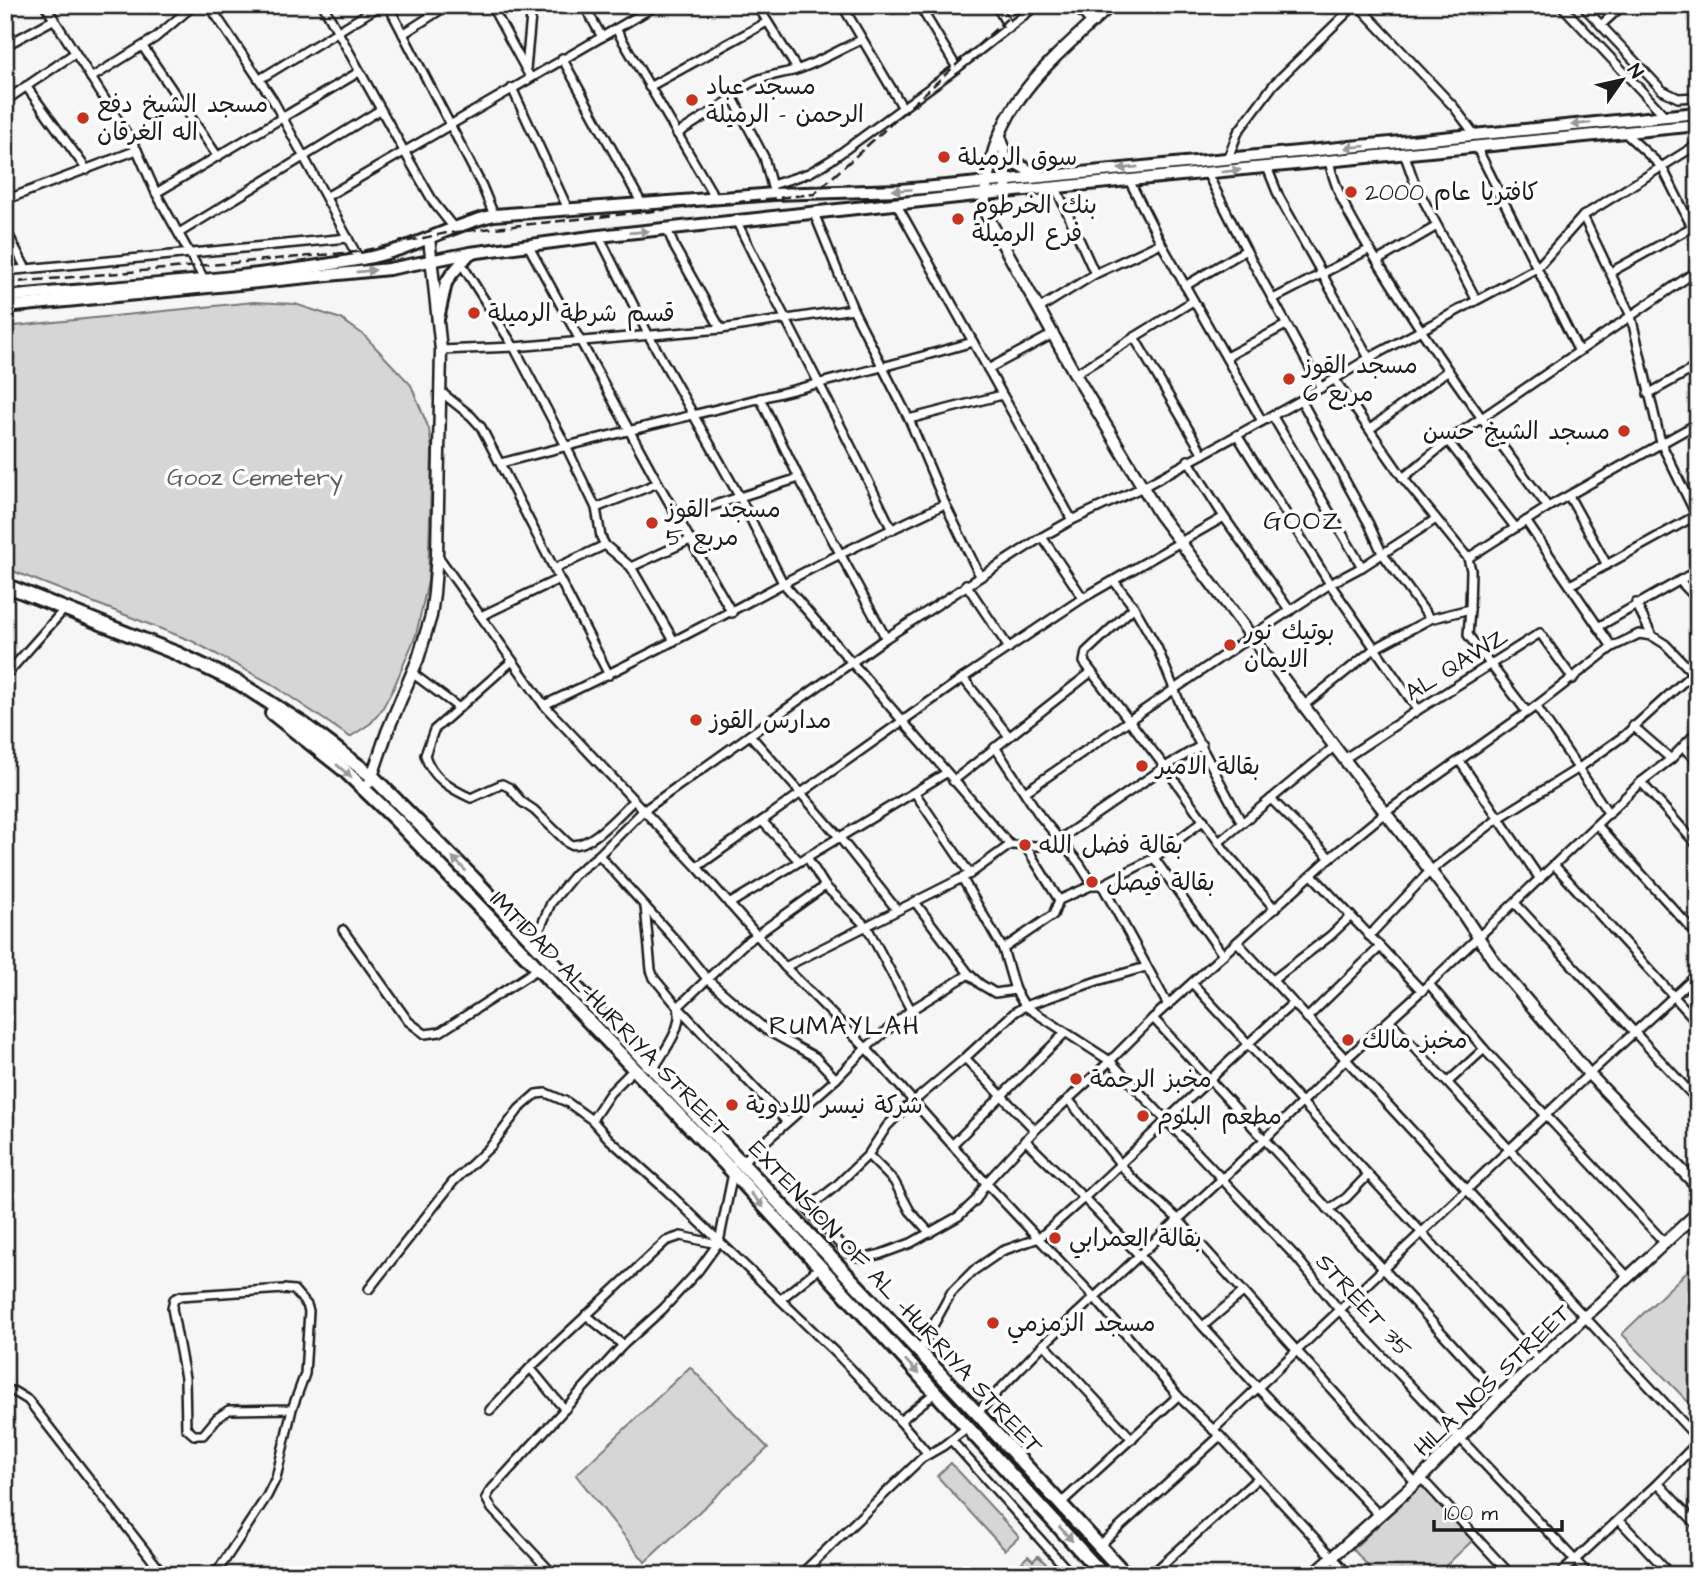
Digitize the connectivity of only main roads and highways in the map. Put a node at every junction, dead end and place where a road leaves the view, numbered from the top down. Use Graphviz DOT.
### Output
graph roads {
  1 [pos="1698,113"];
  2 [pos="1698,125"];
  3 [pos="1475,141"];
  4 [pos="1004,157"];
  5 [pos="1042,177"];
  6 [pos="1006,187"];
  7 [pos="986,189"];
  8 [pos="470,253"];
  9 [pos="5,297"];
  10 [pos="5,307"];
  11 [pos="438,319"];
  12 [pos="5,585"];
  13 [pos="5,592"];
  14 [pos="737,1168"];
  15 [pos="845,1273"];
  16 [pos="834,1284"];
  17 [pos="1102,1574"];
  18 [pos="1126,1575"];
  1 -- 3 [label="main road, one-way"];
  2 -- 3 [label="main road"];
  3 -- 5 [label="main road, one-way"];
  6 -- 3 [label="main road, one-way"];
  4 -- 5 [label="main road"];
  5 -- 6 [label="main road"];
  6 -- 7 [label="main road"];
  8 -- 7 [label="main road, one-way"];
  7 -- 9 [label="main road, one-way"];
  10 -- 8 [label="main road, one-way"];
  8 -- 11 [label="main road"];
  14 -- 12 [label="main road, EXTENSION OF AL -HURRIYA STREET, one-way"];
  13 -- 14 [label="main road, IMTIDAD AL-HURRIYA STREET, one-way"];
  14 -- 15 [label="main road, EXTENSION OF AL -HURRIYA STREET"];
  14 -- 16 [label="main road, IMTIDAD AL-HURRIYA STREET, one-way"];
  15 -- 16 [label="main road"];
  15 -- 18 [label="main road, EXTENSION OF AL -HURRIYA STREET"];
  16 -- 17 [label="main road, IMTIDAD AL-HURRIYA STREET, one-way"];
}
